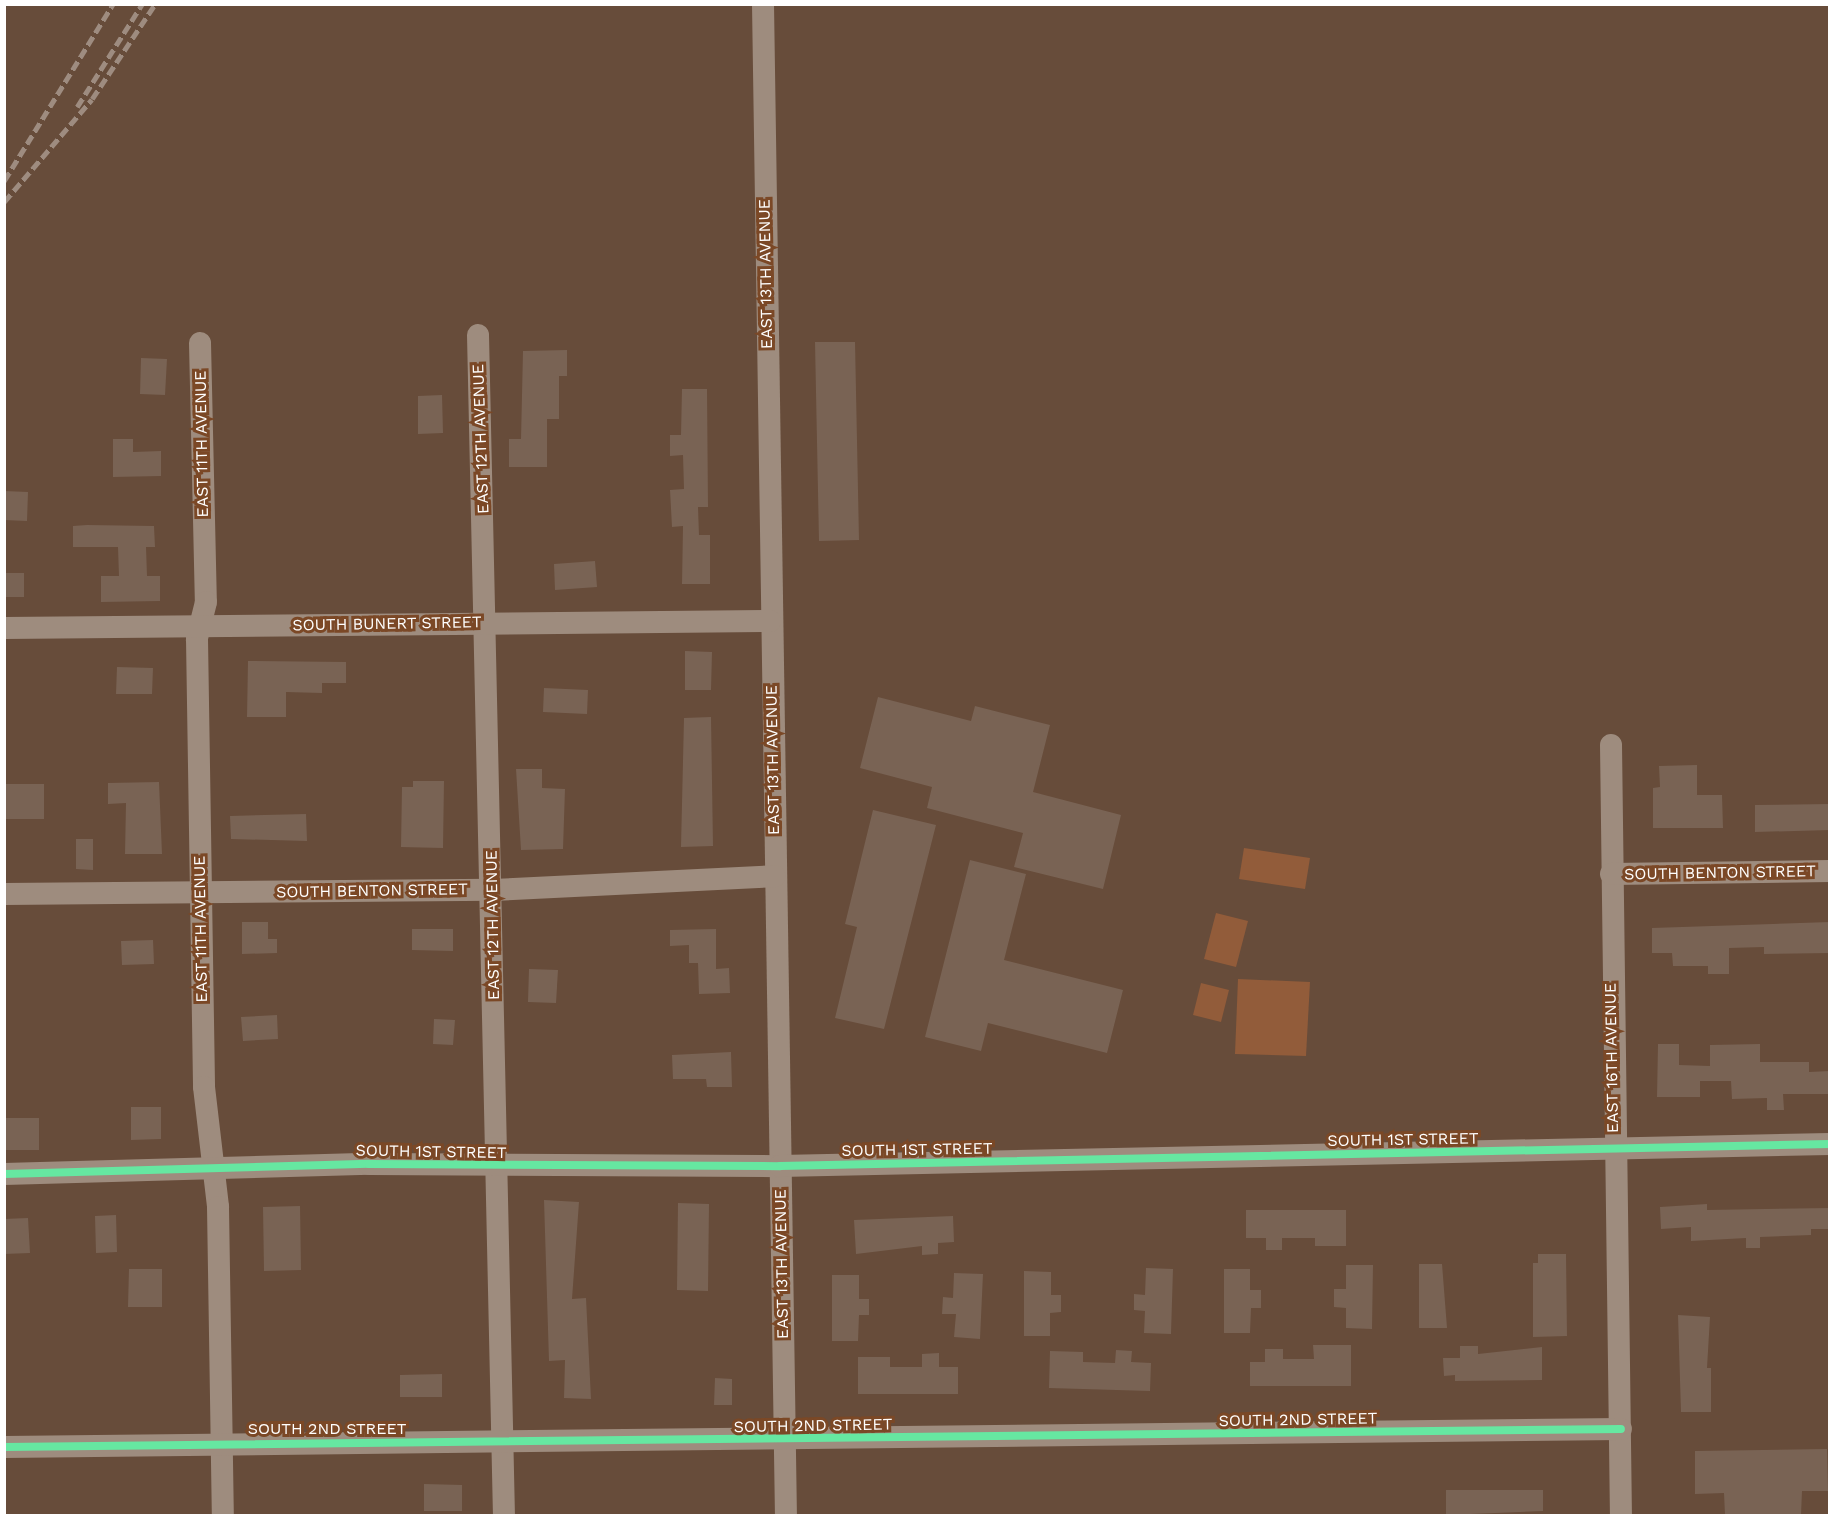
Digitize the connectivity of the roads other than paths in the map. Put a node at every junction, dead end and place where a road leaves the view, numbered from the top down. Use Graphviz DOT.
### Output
graph roads {
  1 [pos="764,4"];
  2 [pos="478,335"];
  3 [pos="200,343"];
  4 [pos="770,621"];
  5 [pos="486,622"];
  6 [pos="200,627"];
  7 [pos="4,628"];
  8 [pos="1611,745"];
  9 [pos="1830,871"];
  10 [pos="1611,874"];
  11 [pos="775,876"];
  12 [pos="493,890"];
  13 [pos="4,894"];
  14 [pos="201,894"];
  15 [pos="1830,1144"];
  16 [pos="1613,1149"];
  17 [pos="498,1166"];
  18 [pos="780,1167"];
  19 [pos="213,1168"];
  20 [pos="4,1174"];
  21 [pos="1621,1429"];
  22 [pos="786,1440"];
  23 [pos="503,1442"];
  24 [pos="222,1443"];
  25 [pos="4,1447"];
  26 [pos="223,1515"];
  27 [pos="504,1515"];
  28 [pos="786,1515"];
  29 [pos="1621,1515"];
  1 -- 4 [label="street, EAST 13TH AVENUE"];
  2 -- 5 [label="street, EAST 12TH AVENUE"];
  3 -- 6 [label="street, EAST 11TH AVENUE"];
  4 -- 5 [label="street, SOUTH BUNERT STREET"];
  4 -- 11 [label="street, EAST 13TH AVENUE"];
  5 -- 6 [label="street, SOUTH BUNERT STREET"];
  5 -- 12 [label="street, EAST 12TH AVENUE"];
  6 -- 7 [label="street, SOUTH BUNERT STREET"];
  6 -- 14 [label="street, EAST 11TH AVENUE"];
  8 -- 10 [label="street, EAST 16TH AVENUE"];
  9 -- 10 [label="street, SOUTH BENTON STREET"];
  10 -- 16 [label="street, EAST 16TH AVENUE"];
  11 -- 12 [label="street, SOUTH BENTON STREET"];
  11 -- 18 [label="street, EAST 13TH AVENUE"];
  12 -- 14 [label="street, SOUTH BENTON STREET"];
  12 -- 17 [label="street, EAST 12TH AVENUE"];
  13 -- 14 [label="street, SOUTH BENTON STREET"];
  14 -- 19 [label="street, EAST 11TH AVENUE"];
  15 -- 16 [label="street, SOUTH 1ST STREET"];
  16 -- 18 [label="street, SOUTH 1ST STREET"];
  16 -- 21 [label="street, EAST 16TH AVENUE"];
  17 -- 18 [label="street, SOUTH 1ST STREET"];
  17 -- 19 [label="street, SOUTH 1ST STREET"];
  17 -- 23 [label="street, EAST 12TH AVENUE"];
  18 -- 22 [label="street, EAST 13TH AVENUE"];
  19 -- 20 [label="street, SOUTH 1ST STREET"];
  19 -- 24 [label="street, EAST 11TH AVENUE"];
  21 -- 22 [label="street, SOUTH 2ND STREET"];
  21 -- 29 [label="street, EAST 16TH AVENUE"];
  22 -- 23 [label="street, SOUTH 2ND STREET"];
  22 -- 28 [label="street, EAST 13TH AVENUE"];
  23 -- 24 [label="street, SOUTH 2ND STREET"];
  23 -- 27 [label="street, EAST 12TH AVENUE"];
  24 -- 25 [label="street, SOUTH 2ND STREET"];
  24 -- 26 [label="street, EAST 11TH AVENUE"];
}
